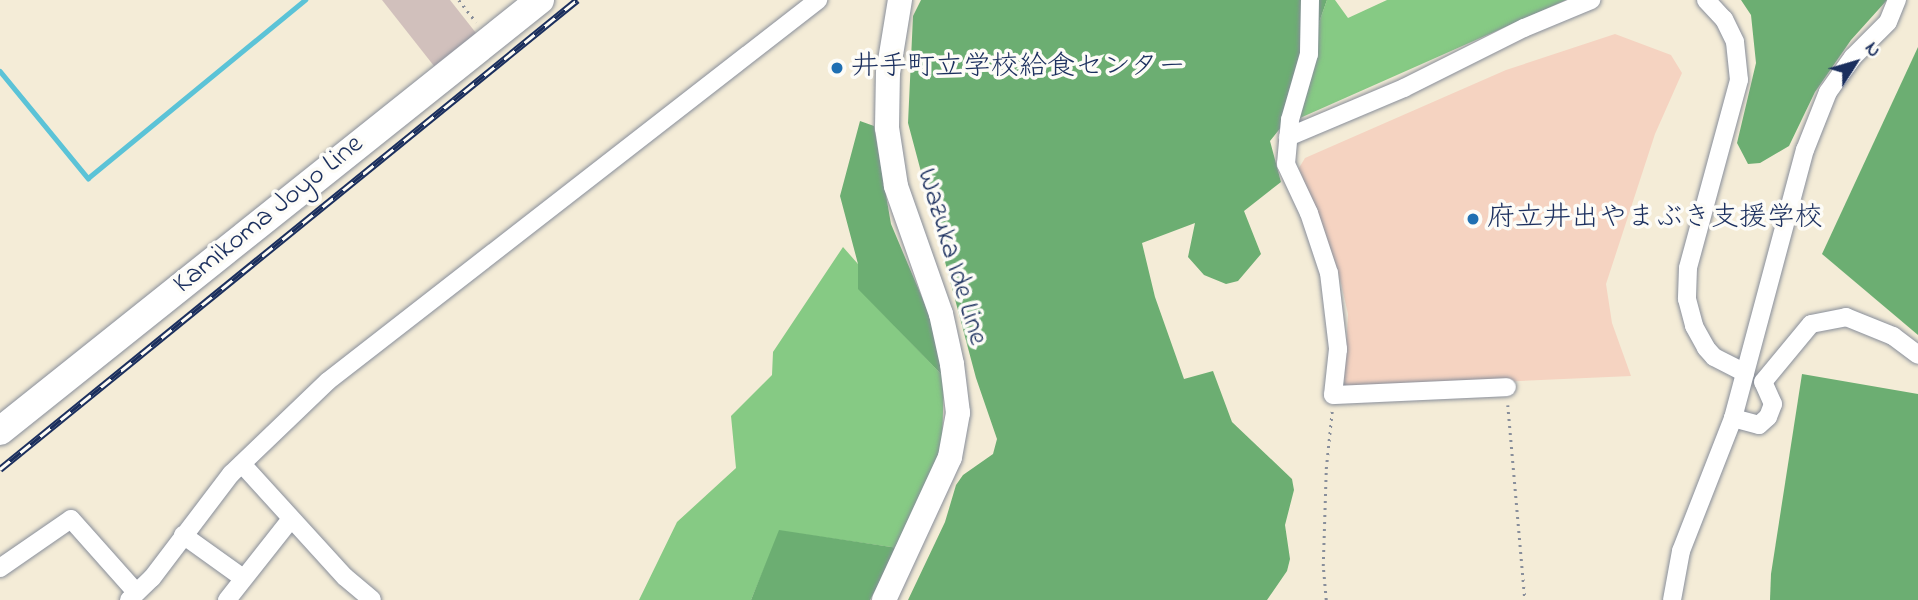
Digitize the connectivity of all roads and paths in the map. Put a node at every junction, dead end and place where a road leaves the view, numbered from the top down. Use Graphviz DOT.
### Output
graph roads {
  1 [pos="459,0"];
  2 [pos="540,0"];
  3 [pos="818,0"];
  4 [pos="900,0"];
  5 [pos="1310,0"];
  6 [pos="1591,0"];
  7 [pos="1706,0"];
  8 [pos="1897,0"];
  9 [pos="490,40"];
  10 [pos="1288,137"];
  11 [pos="1918,355"];
  12 [pos="1745,373"];
  13 [pos="1507,387"];
  14 [pos="1334,395"];
  15 [pos="1733,418"];
  16 [pos="0,431"];
  17 [pos="242,464"];
  18 [pos="291,519"];
  19 [pos="183,535"];
  20 [pos="0,568"];
  21 [pos="243,578"];
  22 [pos="133,596"];
  23 [pos="227,600"];
  24 [pos="372,600"];
  25 [pos="884,600"];
  26 [pos="1326,600"];
  27 [pos="1525,600"];
  28 [pos="1672,600"];
  1 -- 9 [label="path"];
  2 -- 9 [label="main road, Kamikoma Joyo Line"];
  3 -- 17 [label="street"];
  4 -- 25 [label="main road, Wazuka Ide Line"];
  5 -- 10 [label="street"];
  6 -- 10 [label="street"];
  7 -- 12 [label="street"];
  8 -- 12 [label="street"];
  9 -- 16 [label="main road, Kamikoma Joyo Line"];
  10 -- 14 [label="street"];
  11 -- 15 [label="street"];
  12 -- 15 [label="street"];
  13 -- 14 [label="street"];
  13 -- 27 [label="path"];
  14 -- 26 [label="path"];
  15 -- 28 [label="street"];
  17 -- 18 [label="street"];
  17 -- 19 [label="street"];
  18 -- 21 [label="street"];
  18 -- 24 [label="street"];
  19 -- 21 [label="street"];
  19 -- 22 [label="street"];
  20 -- 22 [label="street"];
  21 -- 23 [label="street"];
}
